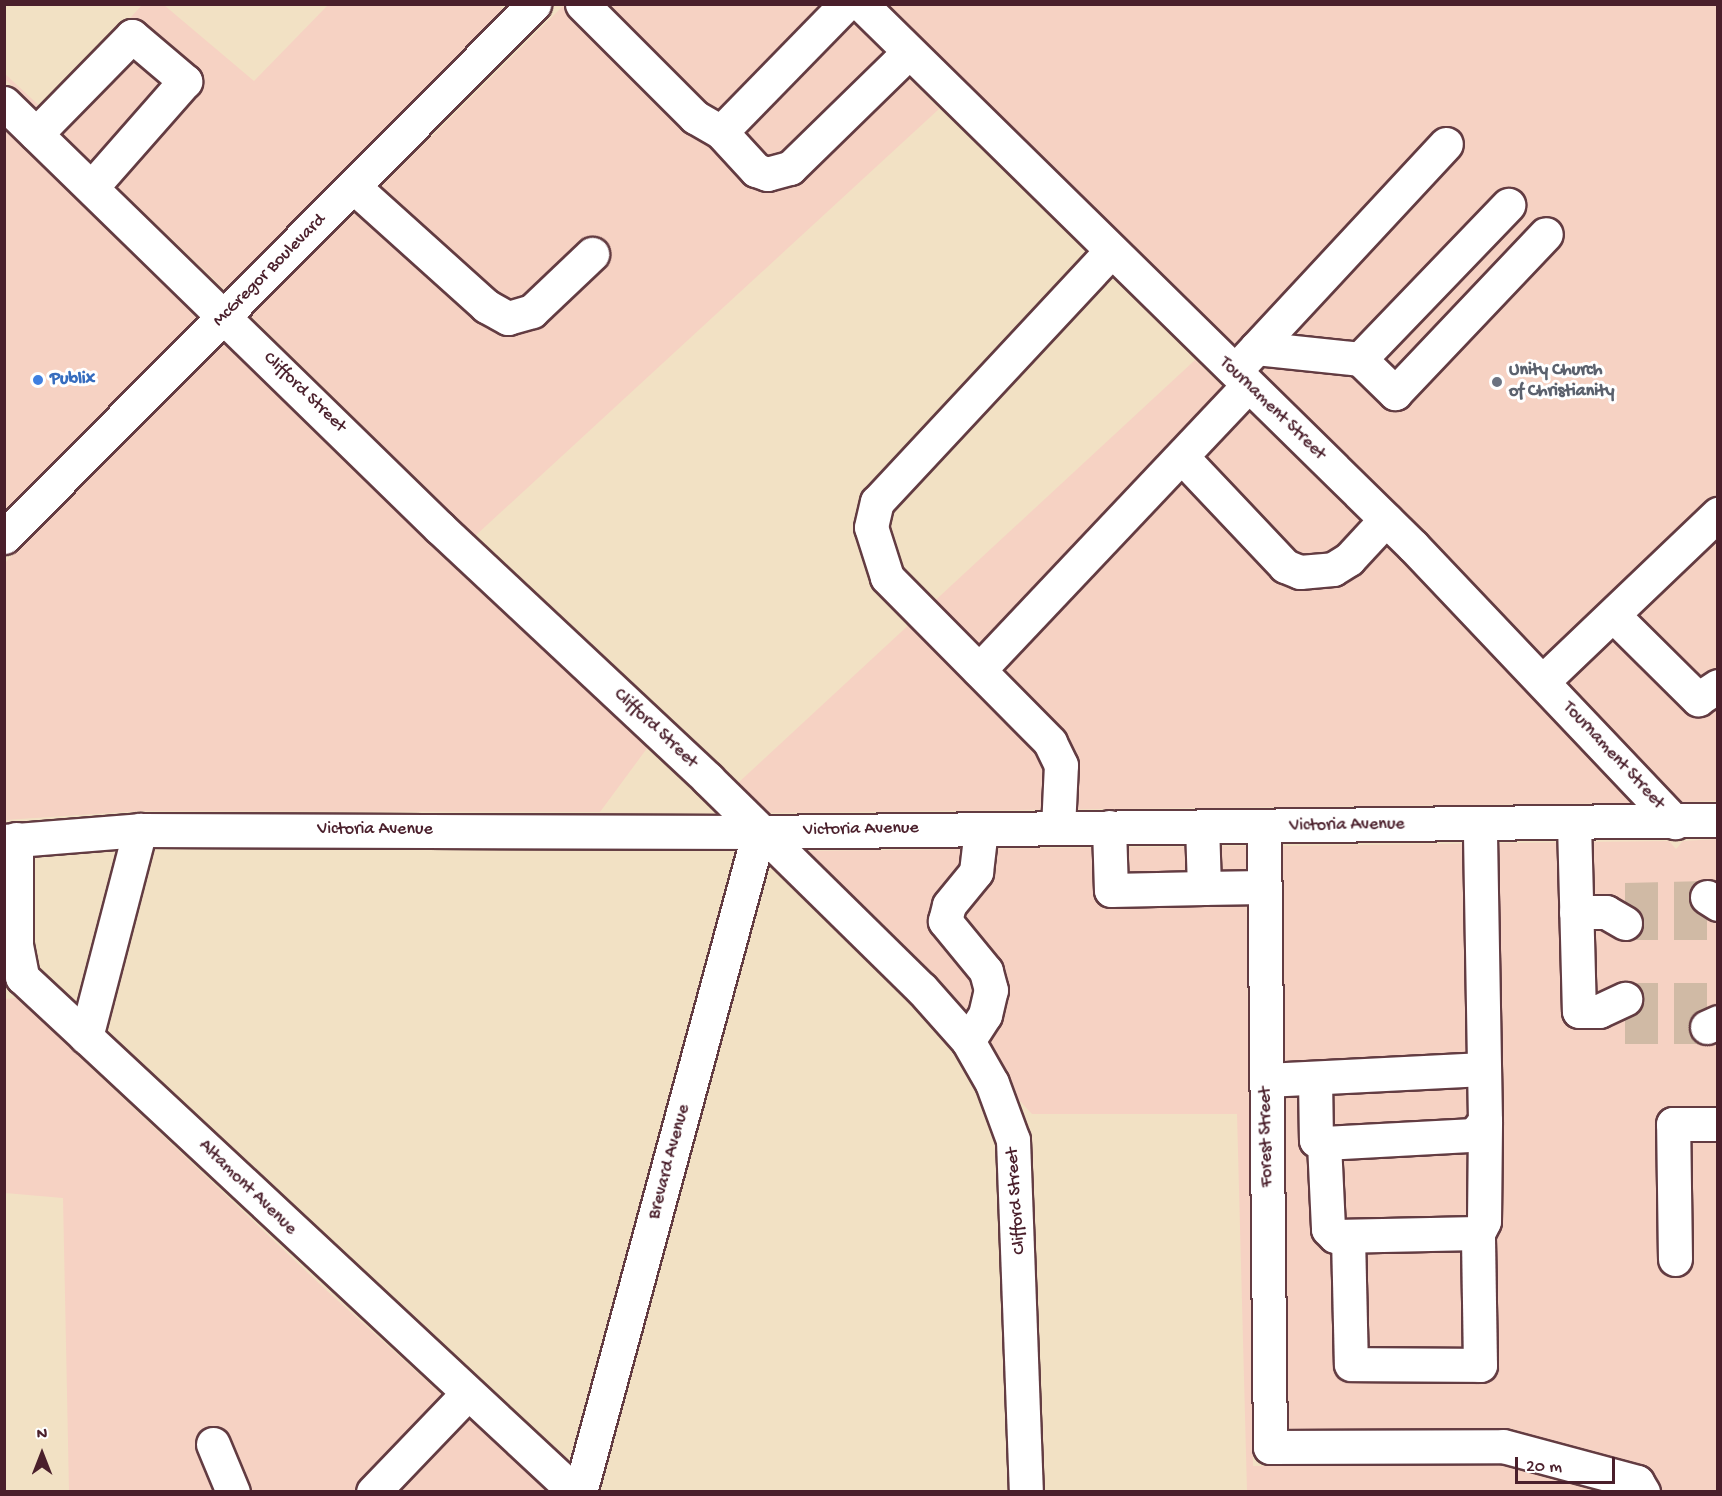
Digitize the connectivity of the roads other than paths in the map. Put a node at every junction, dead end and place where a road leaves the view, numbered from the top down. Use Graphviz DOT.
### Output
graph roads {
  1 [pos="582,4"];
  2 [pos="846,4"];
  3 [pos="861,4"];
  4 [pos="528,6"];
  5 [pos="909,53"];
  6 [pos="4,103"];
  7 [pos="721,132"];
  8 [pos="36,134"];
  9 [pos="1446,144"];
  10 [pos="92,188"];
  11 [pos="354,188"];
  12 [pos="1508,205"];
  13 [pos="1546,234"];
  14 [pos="1110,252"];
  15 [pos="592,254"];
  16 [pos="225,316"];
  17 [pos="1256,348"];
  18 [pos="1360,359"];
  19 [pos="1241,379"];
  20 [pos="1183,458"];
  21 [pos="1718,514"];
  22 [pos="1386,519"];
  23 [pos="4,537"];
  24 [pos="1613,615"];
  25 [pos="979,670"];
  26 [pos="1543,681"];
  27 [pos="1718,686"];
  28 [pos="1718,820"];
  29 [pos="1676,822"];
  30 [pos="1574,823"];
  31 [pos="1480,824"];
  32 [pos="1202,826"];
  33 [pos="1109,827"];
  34 [pos="1264,827"];
  35 [pos="1058,828"];
  36 [pos="981,829"];
  37 [pos="141,830"];
  38 [pos="759,832"];
  39 [pos="10,840"];
  40 [pos="1262,887"];
  41 [pos="1204,888"];
  42 [pos="13,978"];
  43 [pos="1616,1012"];
  44 [pos="86,1037"];
  45 [pos="968,1041"];
  46 [pos="1484,1069"];
  47 [pos="1315,1078"];
  48 [pos="1266,1080"];
  49 [pos="1485,1121"];
  50 [pos="1718,1124"];
  51 [pos="1324,1143"];
  52 [pos="1478,1233"];
  53 [pos="1348,1236"];
  54 [pos="1675,1259"];
  55 [pos="467,1394"];
  56 [pos="213,1444"];
  57 [pos="233,1491"];
  58 [pos="373,1491"];
  59 [pos="575,1491"];
  60 [pos="580,1491"];
  61 [pos="1026,1491"];
  62 [pos="1643,1491"];
  1 -- 7 [label="street"];
  2 -- 7 [label="street"];
  3 -- 5 [label="street, Tournament Street"];
  4 -- 11 [label="street, McGregor Boulevard"];
  5 -- 7 [label="street"];
  5 -- 14 [label="street, Tournament Street"];
  6 -- 8 [label="street, Clifford Street"];
  8 -- 10 [label="street, Clifford Street"];
  8 -- 10 [label="street"];
  9 -- 17 [label="street"];
  10 -- 16 [label="street, Clifford Street"];
  11 -- 15 [label="street"];
  11 -- 16 [label="street, McGregor Boulevard"];
  12 -- 18 [label="street"];
  13 -- 18 [label="street"];
  14 -- 19 [label="street, Tournament Street"];
  14 -- 25 [label="street"];
  16 -- 23 [label="street, McGregor Boulevard"];
  16 -- 38 [label="street, Clifford Street"];
  17 -- 18 [label="street"];
  17 -- 19 [label="street"];
  19 -- 20 [label="street"];
  19 -- 22 [label="street, Tournament Street"];
  20 -- 22 [label="street"];
  20 -- 25 [label="street"];
  21 -- 24 [label="street"];
  22 -- 26 [label="street, Tournament Street"];
  24 -- 26 [label="street"];
  24 -- 27 [label="street"];
  25 -- 35 [label="street"];
  26 -- 29 [label="street, Tournament Street"];
  28 -- 29 [label="street, Victoria Avenue"];
  29 -- 30 [label="street, Victoria Avenue"];
  30 -- 31 [label="street, Victoria Avenue"];
  30 -- 43 [label="street"];
  31 -- 34 [label="street, Victoria Avenue"];
  31 -- 46 [label="street"];
  32 -- 33 [label="street, Victoria Avenue"];
  32 -- 34 [label="street, Victoria Avenue"];
  32 -- 41 [label="street"];
  33 -- 35 [label="street, Victoria Avenue"];
  33 -- 41 [label="street"];
  34 -- 40 [label="street, Forest Street"];
  35 -- 36 [label="street, Victoria Avenue"];
  36 -- 38 [label="street, Victoria Avenue"];
  36 -- 45 [label="street"];
  37 -- 38 [label="street, Victoria Avenue"];
  37 -- 39 [label="street, Victoria Avenue"];
  37 -- 44 [label="street"];
  38 -- 45 [label="street, Clifford Street"];
  38 -- 60 [label="street, Brevard Avenue"];
  39 -- 42 [label="street, Altamont Avenue"];
  40 -- 41 [label="street"];
  40 -- 48 [label="street, Forest Street"];
  42 -- 44 [label="street, Altamont Avenue"];
  44 -- 55 [label="street, Altamont Avenue"];
  45 -- 61 [label="street, Clifford Street"];
  46 -- 47 [label="street"];
  46 -- 49 [label="street"];
  47 -- 48 [label="street"];
  47 -- 51 [label="street"];
  48 -- 62 [label="street, Forest Street"];
  49 -- 51 [label="street"];
  49 -- 52 [label="street"];
  50 -- 54 [label="street"];
  51 -- 53 [label="street"];
  52 -- 53 [label="street"];
  52 -- 53 [label="street"];
  55 -- 58 [label="street"];
  55 -- 59 [label="street, Altamont Avenue"];
  56 -- 57 [label="street"];
}
